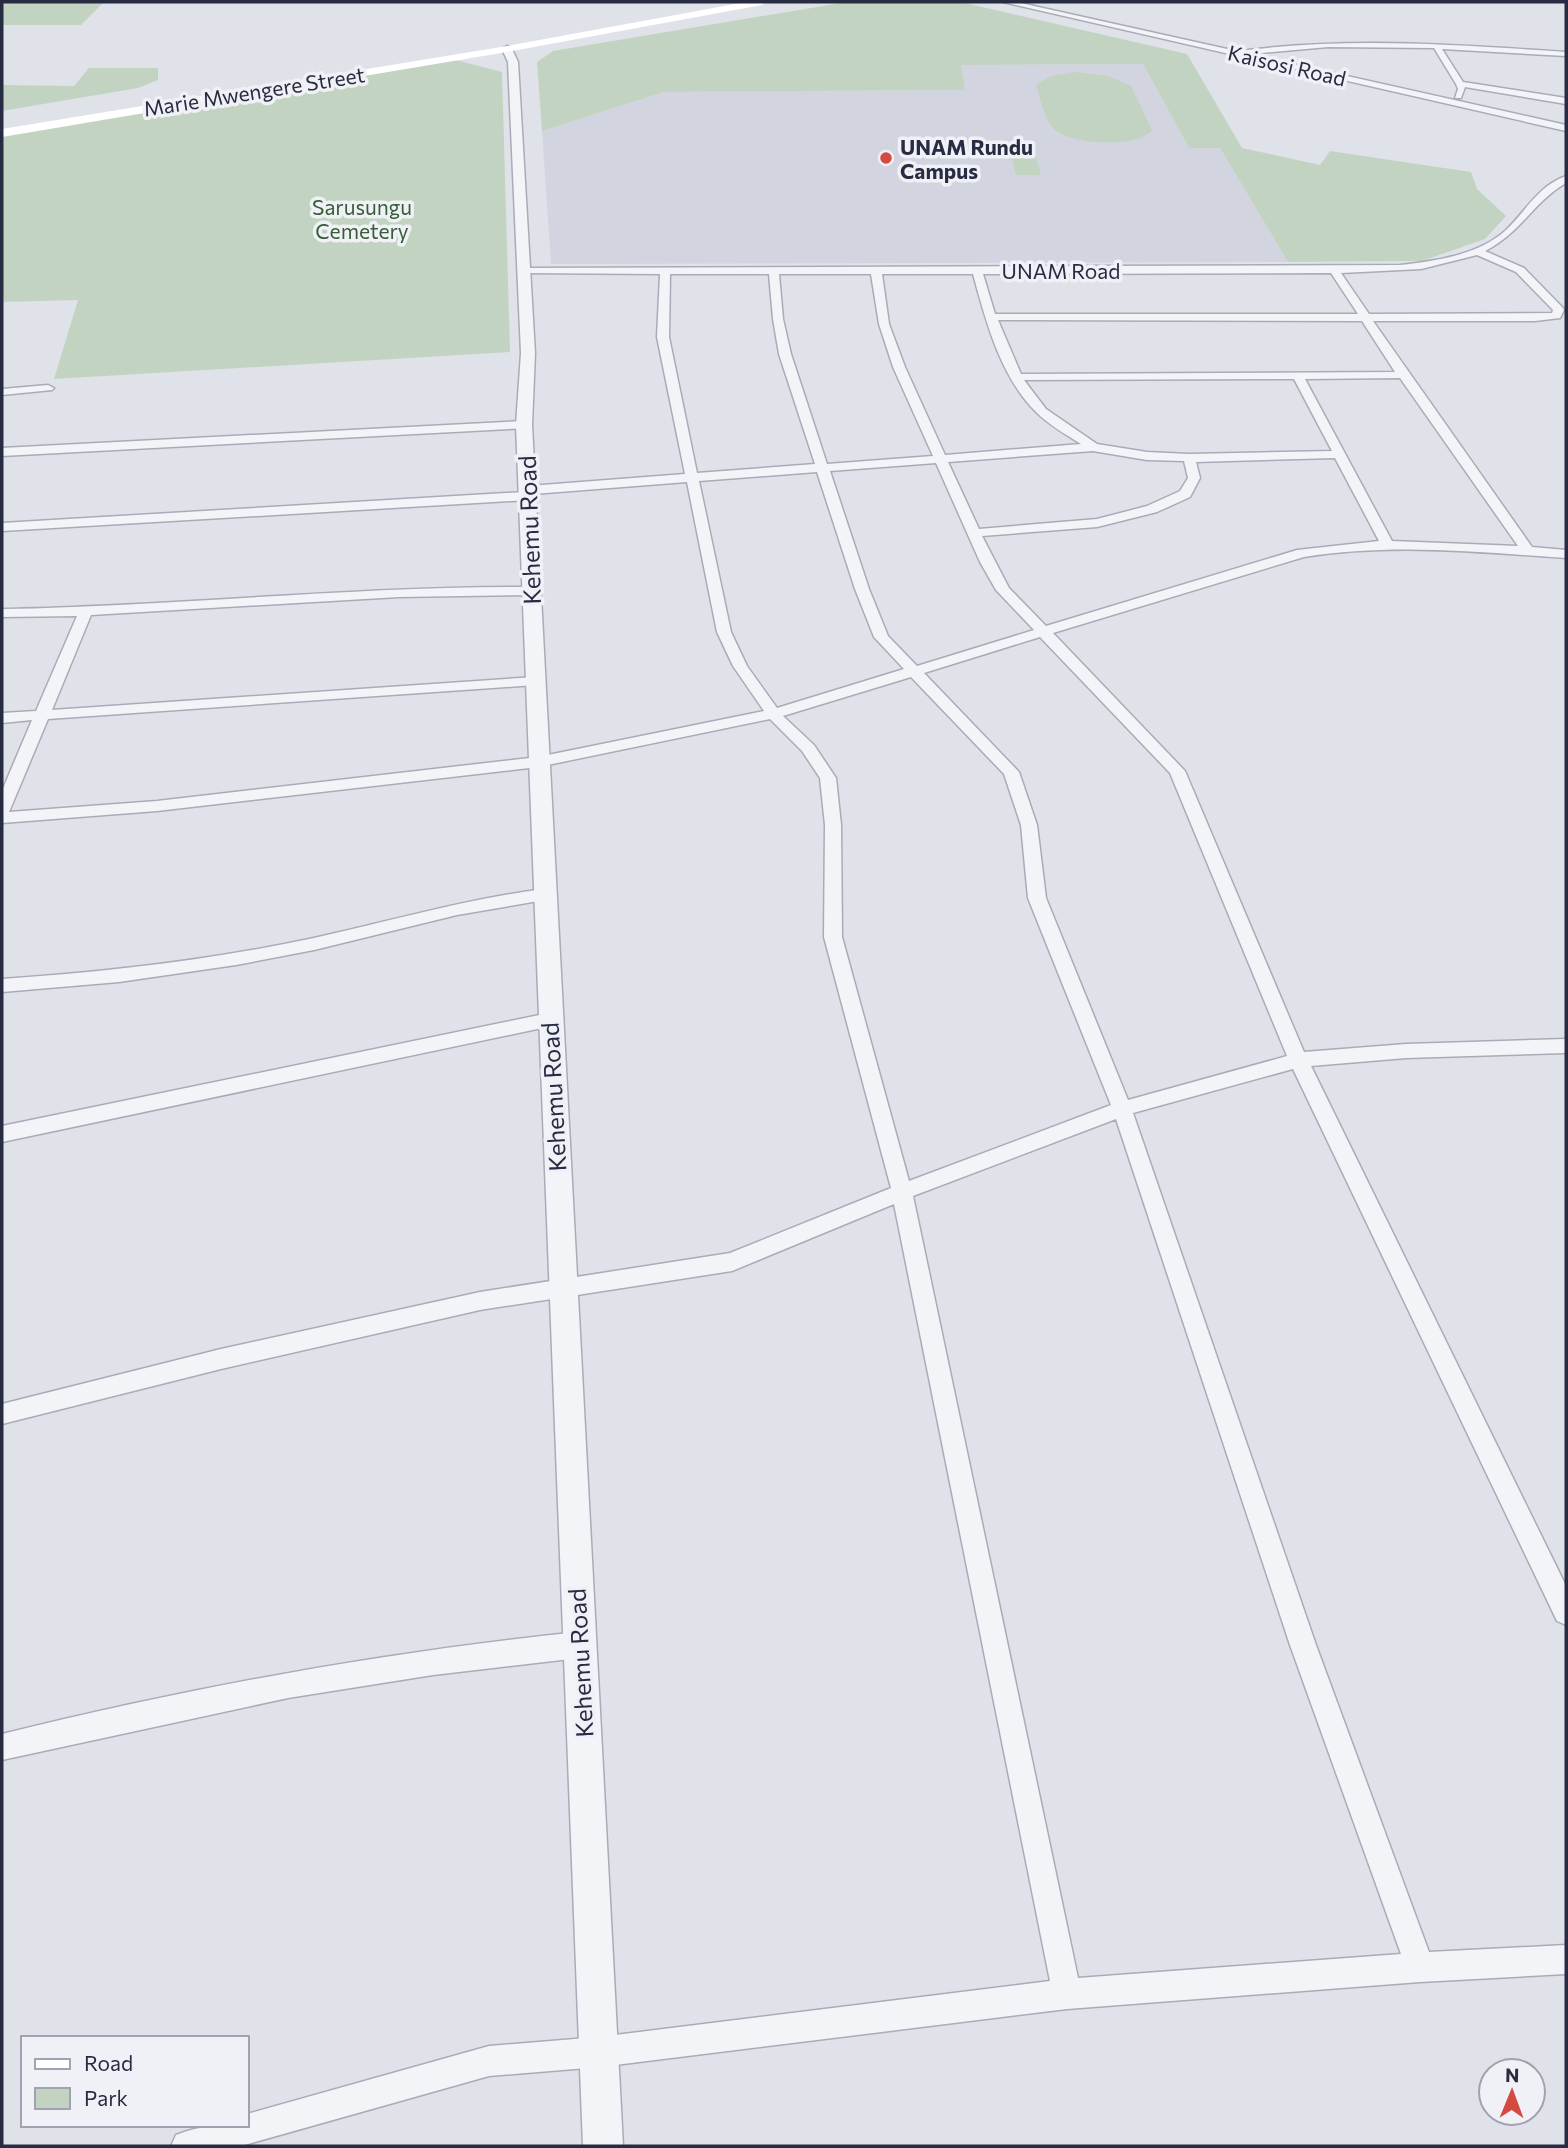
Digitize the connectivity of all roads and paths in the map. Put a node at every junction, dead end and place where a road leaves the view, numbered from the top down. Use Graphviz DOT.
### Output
graph roads {
  1 [pos="762,2"];
  2 [pos="1007,2"];
  3 [pos="1436,46"];
  4 [pos="507,49"];
  5 [pos="1237,54"];
  6 [pos="1566,54"];
  7 [pos="1460,84"];
  8 [pos="1566,101"];
  9 [pos="1449,102"];
  10 [pos="1566,128"];
  11 [pos="2,133"];
  12 [pos="1566,179"];
  13 [pos="1477,251"];
  14 [pos="665,270"];
  15 [pos="876,270"];
  16 [pos="977,270"];
  17 [pos="1334,270"];
  18 [pos="525,271"];
  19 [pos="774,271"];
  20 [pos="990,317"];
  21 [pos="1365,317"];
  22 [pos="1403,375"];
  23 [pos="1298,376"];
  24 [pos="1017,377"];
  25 [pos="48,388"];
  26 [pos="2,392"];
  27 [pos="524,425"];
  28 [pos="1093,447"];
  29 [pos="2,452"];
  30 [pos="1340,454"];
  31 [pos="1189,458"];
  32 [pos="941,461"];
  33 [pos="822,468"];
  34 [pos="693,478"];
  35 [pos="528,493"];
  36 [pos="2,527"];
  37 [pos="974,533"];
  38 [pos="1388,545"];
  39 [pos="1528,551"];
  40 [pos="1566,554"];
  41 [pos="532,591"];
  42 [pos="2,613"];
  43 [pos="85,613"];
  44 [pos="1042,631"];
  45 [pos="916,671"];
  46 [pos="535,681"];
  47 [pos="773,714"];
  48 [pos="41,717"];
  49 [pos="2,718"];
  50 [pos="538,762"];
  51 [pos="2,810"];
  52 [pos="2,818"];
  53 [pos="544,895"];
  54 [pos="2,986"];
  55 [pos="549,1020"];
  56 [pos="1566,1046"];
  57 [pos="1298,1060"];
  58 [pos="1122,1109"];
  59 [pos="2,1134"];
  60 [pos="902,1192"];
  61 [pos="562,1288"];
  62 [pos="2,1414"];
  63 [pos="1566,1612"];
  64 [pos="579,1645"];
  65 [pos="2,1747"];
  66 [pos="1566,1960"];
  67 [pos="1420,1967"];
  68 [pos="1067,1994"];
  69 [pos="599,2052"];
  70 [pos="187,2146"];
  71 [pos="603,2146"];
  1 -- 4 [label="main road, Marie Mwengere Street"];
  2 -- 5 [label="street, Kaisosi Road"];
  3 -- 5 [label="street"];
  3 -- 6 [label="street"];
  3 -- 7 [label="street"];
  4 -- 11 [label="main road, Marie Mwengere Street"];
  4 -- 18 [label="street, Kehemu Road"];
  5 -- 9 [label="street, Kaisosi Road"];
  7 -- 8 [label="street"];
  7 -- 9 [label="street"];
  9 -- 10 [label="street, Kaisosi Road"];
  12 -- 13 [label="street, UNAM Road"];
  13 -- 17 [label="street, UNAM Road"];
  13 -- 21 [label="street"];
  14 -- 18 [label="street, UNAM Road"];
  14 -- 19 [label="street, UNAM Road"];
  14 -- 34 [label="street"];
  15 -- 16 [label="street, UNAM Road"];
  15 -- 19 [label="street, UNAM Road"];
  15 -- 32 [label="street"];
  16 -- 17 [label="street, UNAM Road"];
  16 -- 20 [label="street"];
  17 -- 21 [label="street"];
  18 -- 27 [label="street, Kehemu Road"];
  19 -- 33 [label="street"];
  20 -- 21 [label="street"];
  20 -- 24 [label="street"];
  21 -- 22 [label="street"];
  22 -- 23 [label="street"];
  22 -- 39 [label="street"];
  23 -- 24 [label="street"];
  23 -- 30 [label="street"];
  24 -- 28 [label="street"];
  25 -- 26 [label="street"];
  27 -- 29 [label="street"];
  27 -- 35 [label="street, Kehemu Road"];
  28 -- 31 [label="street"];
  28 -- 32 [label="street"];
  30 -- 31 [label="street"];
  30 -- 38 [label="street"];
  31 -- 37 [label="street"];
  32 -- 33 [label="street"];
  32 -- 37 [label="street"];
  33 -- 34 [label="street"];
  33 -- 45 [label="street"];
  34 -- 35 [label="street"];
  34 -- 47 [label="street"];
  35 -- 36 [label="street"];
  35 -- 41 [label="street, Kehemu Road"];
  37 -- 44 [label="street"];
  38 -- 39 [label="street"];
  38 -- 44 [label="street"];
  39 -- 40 [label="street"];
  41 -- 43 [label="street"];
  41 -- 46 [label="street, Kehemu Road"];
  42 -- 43 [label="street"];
  43 -- 48 [label="street"];
  44 -- 45 [label="street"];
  44 -- 57 [label="street"];
  45 -- 47 [label="street"];
  45 -- 58 [label="street"];
  46 -- 48 [label="street"];
  46 -- 50 [label="street, Kehemu Road"];
  47 -- 50 [label="street"];
  47 -- 60 [label="street"];
  48 -- 49 [label="street"];
  48 -- 51 [label="street"];
  50 -- 52 [label="street"];
  50 -- 53 [label="street, Kehemu Road"];
  53 -- 54 [label="street"];
  53 -- 55 [label="street, Kehemu Road"];
  55 -- 59 [label="street"];
  55 -- 61 [label="street, Kehemu Road"];
  56 -- 57 [label="street"];
  57 -- 58 [label="street"];
  57 -- 63 [label="street"];
  58 -- 60 [label="street"];
  58 -- 67 [label="street"];
  60 -- 61 [label="street"];
  60 -- 68 [label="street"];
  61 -- 62 [label="street"];
  61 -- 64 [label="street, Kehemu Road"];
  64 -- 65 [label="street"];
  64 -- 69 [label="street, Kehemu Road"];
  66 -- 67 [label="street"];
  67 -- 68 [label="street"];
  68 -- 69 [label="street"];
  69 -- 70 [label="street"];
  69 -- 71 [label="street, Kehemu Road"];
}
